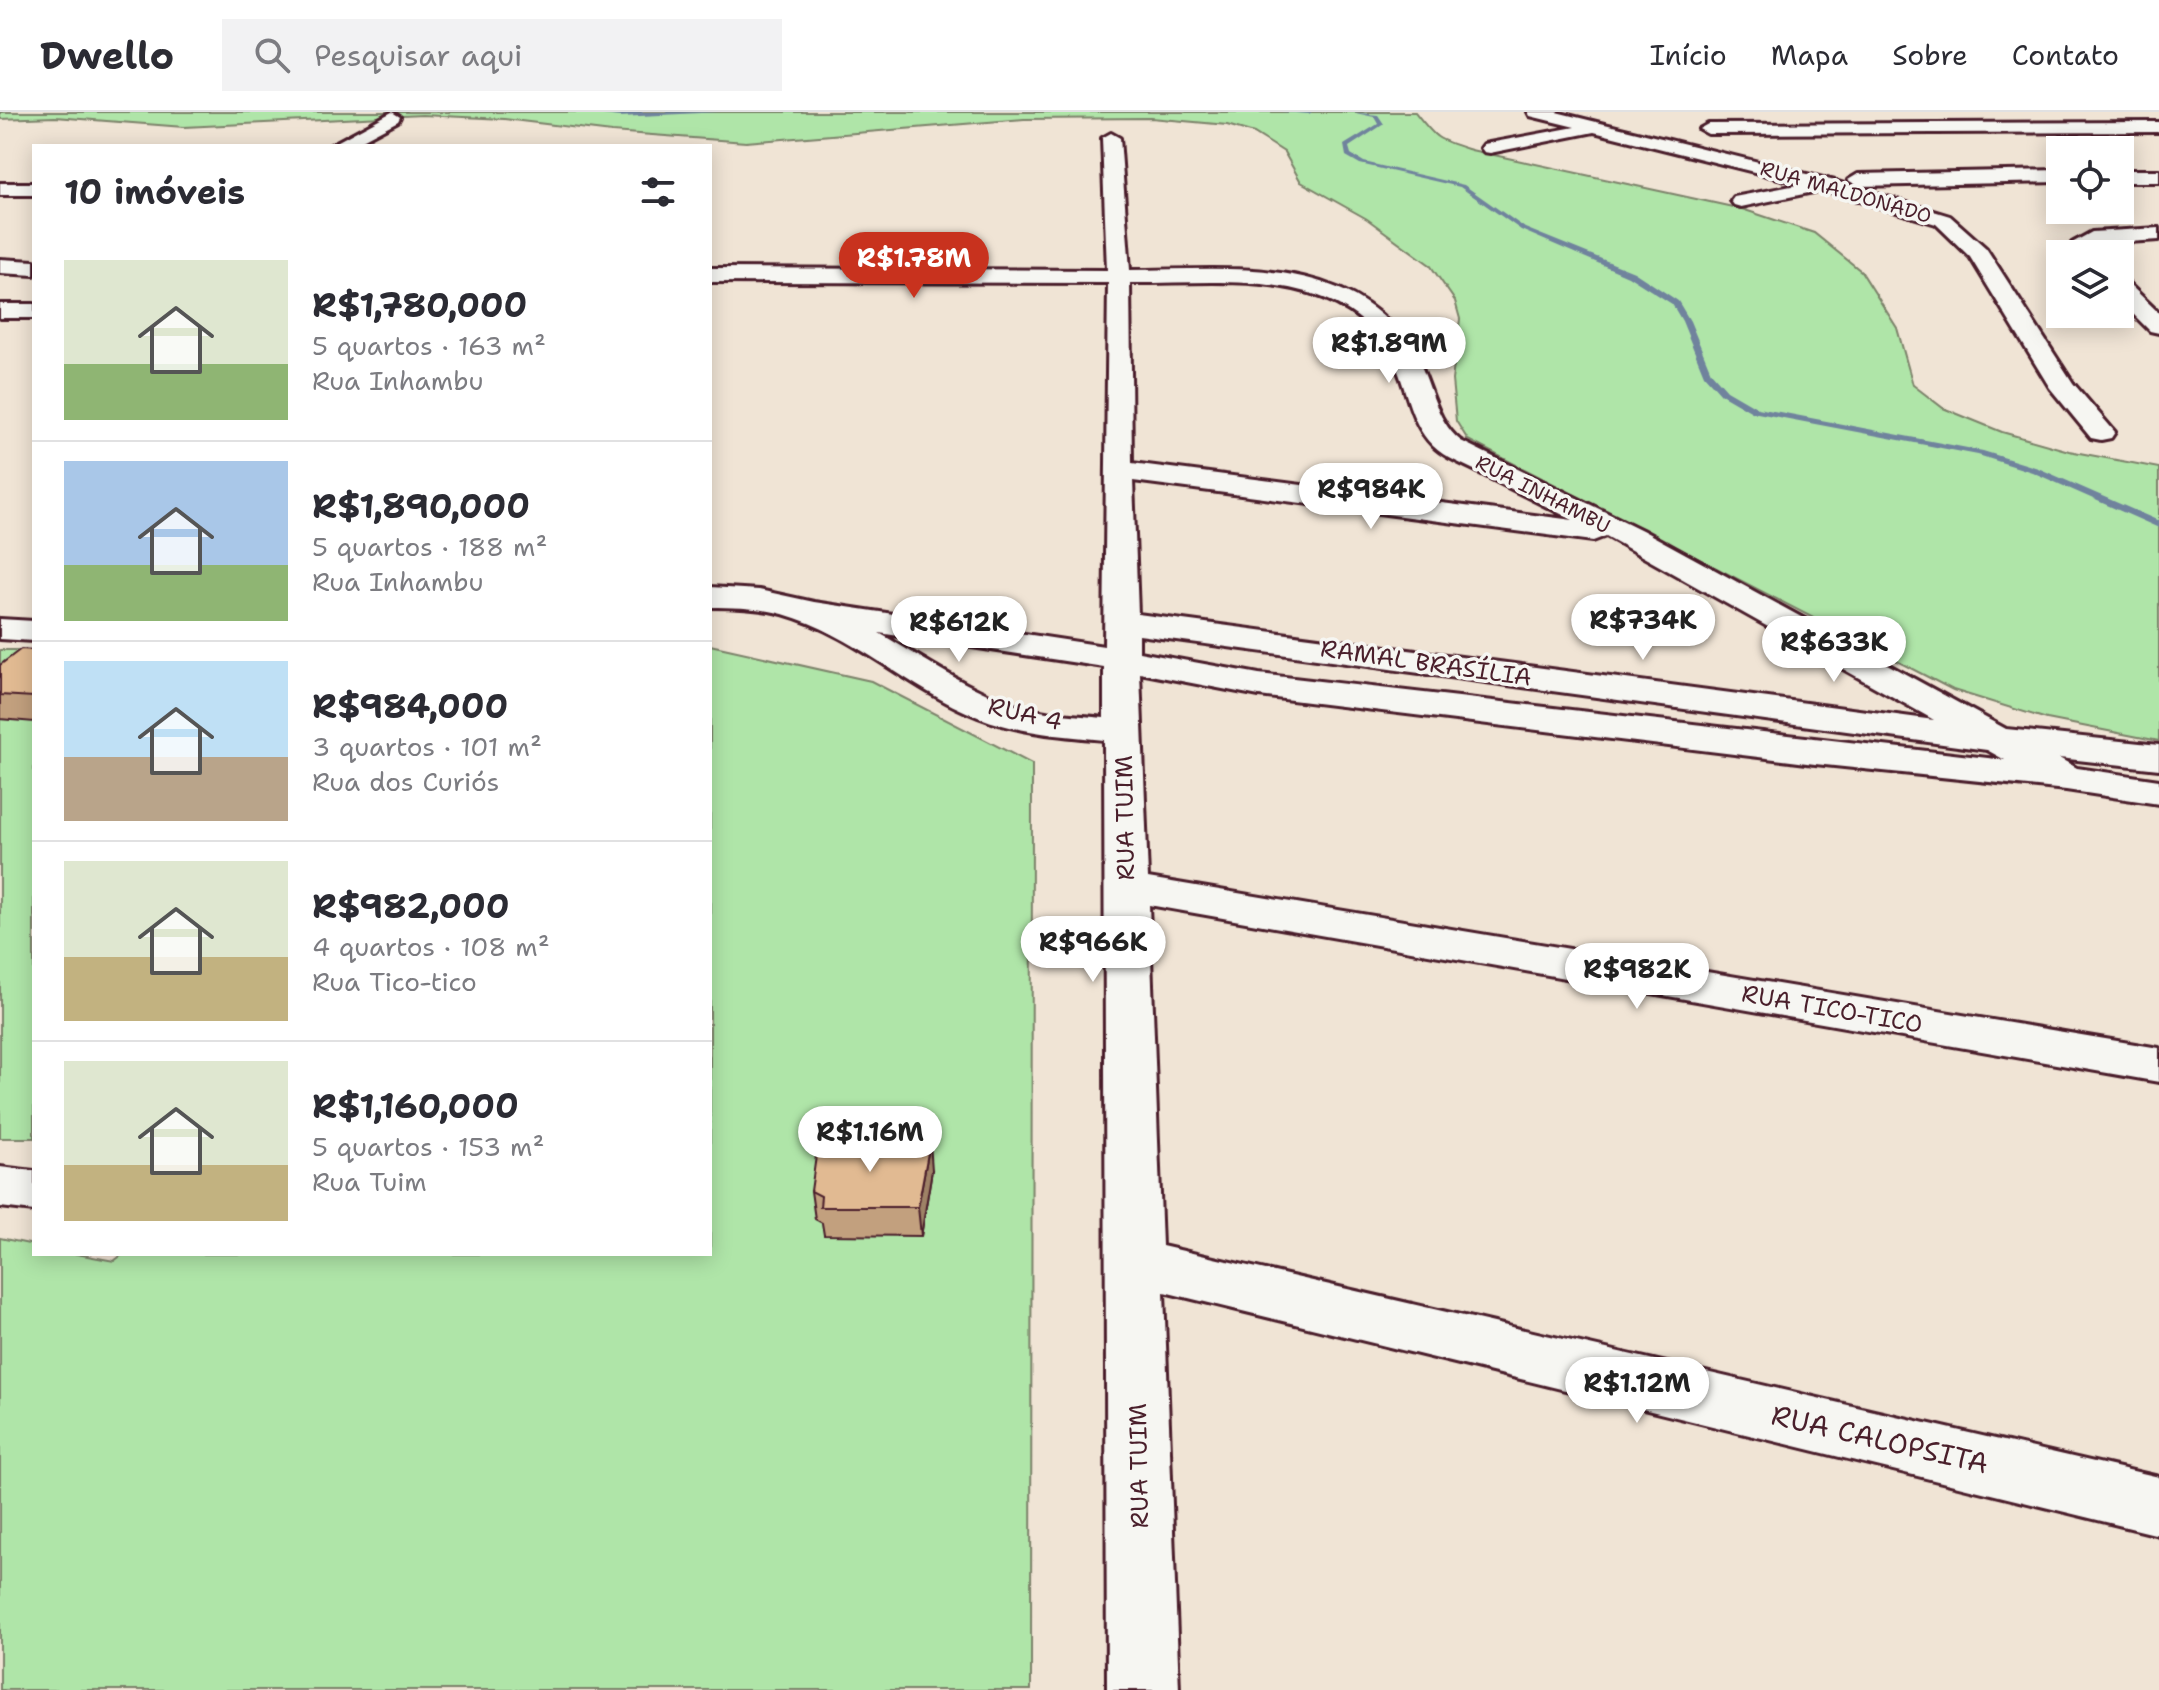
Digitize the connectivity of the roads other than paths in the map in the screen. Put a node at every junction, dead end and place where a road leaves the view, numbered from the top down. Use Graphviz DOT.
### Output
graph roads {
  1 [pos="1536,112"];
  2 [pos="2111,112"];
  3 [pos="392,117"];
  4 [pos="1597,128"];
  5 [pos="2154,129"];
  6 [pos="1111,138"];
  7 [pos="342,144"];
  8 [pos="1490,148"];
  9 [pos="1699,153"];
  10 [pos="1653,163"];
  11 [pos="1752,166"];
  12 [pos="2046,176"];
  13 [pos="2134,176"];
  14 [pos="2159,176"];
  15 [pos="1822,184"];
  16 [pos="0,189"];
  17 [pos="32,189"];
  18 [pos="1741,201"];
  19 [pos="2159,234"];
  20 [pos="2086,240"];
  21 [pos="0,266"];
  22 [pos="32,268"];
  23 [pos="712,275"];
  24 [pos="1119,278"];
  25 [pos="2134,302"];
  26 [pos="0,311"];
  27 [pos="32,311"];
  28 [pos="2159,326"];
  29 [pos="2101,432"];
  30 [pos="1118,470"];
  31 [pos="1631,537"];
  32 [pos="712,597"];
  33 [pos="805,611"];
  34 [pos="0,629"];
  35 [pos="32,631"];
  36 [pos="1121,641"];
  37 [pos="1123,731"];
  38 [pos="1998,740"];
  39 [pos="2159,757"];
  40 [pos="2066,778"];
  41 [pos="2159,792"];
  42 [pos="1127,888"];
  43 [pos="2159,1065"];
  44 [pos="0,1187"];
  45 [pos="32,1191"];
  46 [pos="1134,1262"];
  47 [pos="2159,1506"];
  48 [pos="1143,1690"];
  1 -- 4 [label="street, RUA MALDONADO"];
  2 -- 5 [label="street"];
  3 -- 7 [label="street"];
  4 -- 8 [label="street"];
  4 -- 9 [label="street, RUA MALDONADO"];
  5 -- 11 [label="street"];
  6 -- 24 [label="street, RUA TUIM"];
  9 -- 10 [label="street"];
  9 -- 11 [label="street, RUA MALDONADO"];
  11 -- 15 [label="street, RUA MALDONADO"];
  12 -- 15 [label="street"];
  13 -- 14 [label="street"];
  15 -- 18 [label="street"];
  15 -- 29 [label="street, RUA MALDONADO"];
  16 -- 17 [label="street"];
  19 -- 20 [label="street"];
  21 -- 22 [label="street"];
  23 -- 24 [label="street, RUA INHAMBU"];
  24 -- 30 [label="street, RUA TUIM"];
  24 -- 31 [label="street, RUA INHAMBU"];
  25 -- 28 [label="street"];
  26 -- 27 [label="street"];
  30 -- 31 [label="street"];
  30 -- 36 [label="street, RUA TUIM"];
  31 -- 38 [label="street, RUA INHAMBU"];
  32 -- 33 [label="street, RUA 4"];
  33 -- 36 [label="street"];
  33 -- 37 [label="street, RUA 4"];
  34 -- 35 [label="street"];
  36 -- 37 [label="street, RUA TUIM"];
  36 -- 38 [label="street, RAMAL BRASÍLIA"];
  36 -- 40 [label="street, RAMAL BRASÍLIA"];
  37 -- 42 [label="street, RUA TUIM"];
  38 -- 39 [label="street, RAMAL BRASÍLIA"];
  38 -- 40 [label="street, RUA INHAMBU"];
  40 -- 41 [label="street, RAMAL BRASÍLIA"];
  42 -- 43 [label="street, RUA TICO-TICO"];
  42 -- 46 [label="street, RUA TUIM"];
  44 -- 45 [label="street"];
  46 -- 47 [label="street, RUA CALOPSITA"];
  46 -- 48 [label="street, RUA TUIM"];
}
